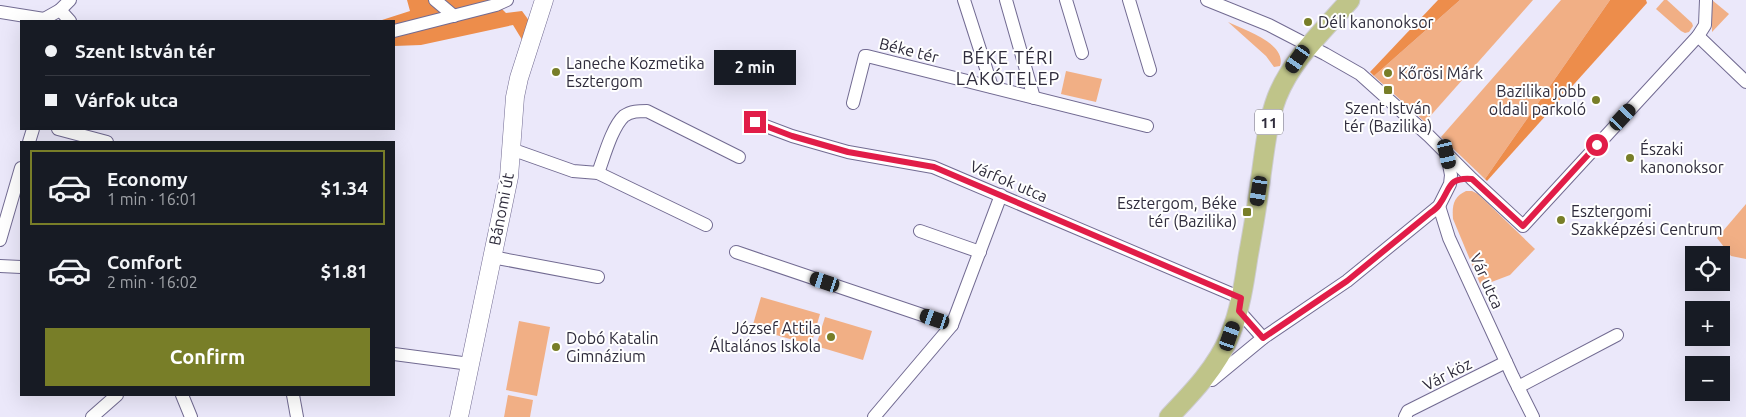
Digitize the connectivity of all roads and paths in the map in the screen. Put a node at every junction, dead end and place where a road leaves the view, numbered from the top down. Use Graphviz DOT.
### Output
graph roads {
  1 [pos="70,0"];
  2 [pos="435,0"];
  3 [pos="507,0"];
  4 [pos="964,0"];
  5 [pos="1006,0"];
  6 [pos="1066,0"];
  7 [pos="1129,0"];
  8 [pos="1207,0"];
  9 [pos="1350,0"];
  10 [pos="1706,0"];
  11 [pos="539,1"];
  12 [pos="60,10"];
  13 [pos="0,12"];
  14 [pos="454,16"];
  15 [pos="44,20"];
  16 [pos="69,20"];
  17 [pos="395,31"];
  18 [pos="1698,36"];
  19 [pos="1304,52"];
  20 [pos="1082,53"];
  21 [pos="1150,70"];
  22 [pos="1746,82"];
  23 [pos="992,88"];
  24 [pos="1034,98"];
  25 [pos="852,103"];
  26 [pos="755,122"];
  27 [pos="1147,126"];
  28 [pos="62,130"];
  29 [pos="103,141"];
  30 [pos="511,149"];
  31 [pos="1447,154"];
  32 [pos="739,157"];
  33 [pos="20,171"];
  34 [pos="598,173"];
  35 [pos="1472,179"];
  36 [pos="1450,184"];
  37 [pos="1002,195"];
  38 [pos="1439,206"];
  39 [pos="706,226"];
  40 [pos="920,231"];
  41 [pos="0,240"];
  42 [pos="736,252"];
  43 [pos="980,252"];
  44 [pos="492,256"];
  45 [pos="0,266"];
  46 [pos="20,267"];
  47 [pos="598,277"];
  48 [pos="1240,304"];
  49 [pos="952,325"];
  50 [pos="1617,335"];
  51 [pos="1263,338"];
  52 [pos="395,354"];
  53 [pos="1506,362"];
  54 [pos="470,364"];
  55 [pos="1212,380"];
  56 [pos="1518,388"];
  57 [pos="116,396"];
  58 [pos="182,396"];
  59 [pos="293,396"];
  60 [pos="92,417"];
  61 [pos="191,417"];
  62 [pos="297,417"];
  63 [pos="459,417"];
  64 [pos="874,417"];
  65 [pos="1169,417"];
  66 [pos="1405,417"];
  67 [pos="1533,417"];
  1 -- 12 [label="street"];
  2 -- 14 [label="street"];
  3 -- 14 [label="street"];
  4 -- 23 [label="street"];
  5 -- 24 [label="street"];
  6 -- 20 [label="street"];
  7 -- 21 [label="street"];
  8 -- 19 [label="street"];
  9 -- 19 [label="main road, 11"];
  10 -- 18 [label="street"];
  11 -- 30 [label="main road, Bánomi út"];
  12 -- 15 [label="street"];
  12 -- 16 [label="street"];
  13 -- 15 [label="street"];
  14 -- 17 [label="street"];
  18 -- 22 [label="street"];
  18 -- 35 [label="street"];
  19 -- 31 [label="street"];
  19 -- 48 [label="main road, 11"];
  23 -- 24 [label="street, Béke tér"];
  23 -- 25 [label="street, Béke tér"];
  24 -- 27 [label="street, Béke tér"];
  26 -- 37 [label="street, Várfok utca"];
  28 -- 29 [label="street"];
  30 -- 34 [label="street"];
  30 -- 44 [label="main road, Bánomi út"];
  31 -- 35 [label="street"];
  31 -- 36 [label="street"];
  32 -- 34 [label="street"];
  33 -- 41 [label="street"];
  34 -- 39 [label="street"];
  35 -- 36 [label="street"];
  36 -- 38 [label="street"];
  37 -- 43 [label="street"];
  37 -- 48 [label="street, Várfok utca"];
  38 -- 51 [label="street"];
  38 -- 53 [label="street, Vár utca"];
  40 -- 43 [label="street"];
  42 -- 49 [label="street"];
  43 -- 49 [label="street"];
  44 -- 47 [label="street"];
  44 -- 54 [label="main road, Bánomi út"];
  45 -- 46 [label="street"];
  48 -- 51 [label="street"];
  48 -- 65 [label="main road, 11"];
  49 -- 64 [label="street"];
  50 -- 56 [label="street"];
  51 -- 55 [label="street"];
  52 -- 54 [label="street"];
  53 -- 56 [label="street, Vár utca"];
  53 -- 66 [label="street, Vár köz"];
  54 -- 63 [label="main road, Bánomi út"];
  56 -- 67 [label="street, Vár utca"];
  57 -- 60 [label="street"];
  58 -- 61 [label="street"];
  59 -- 62 [label="street"];
}
